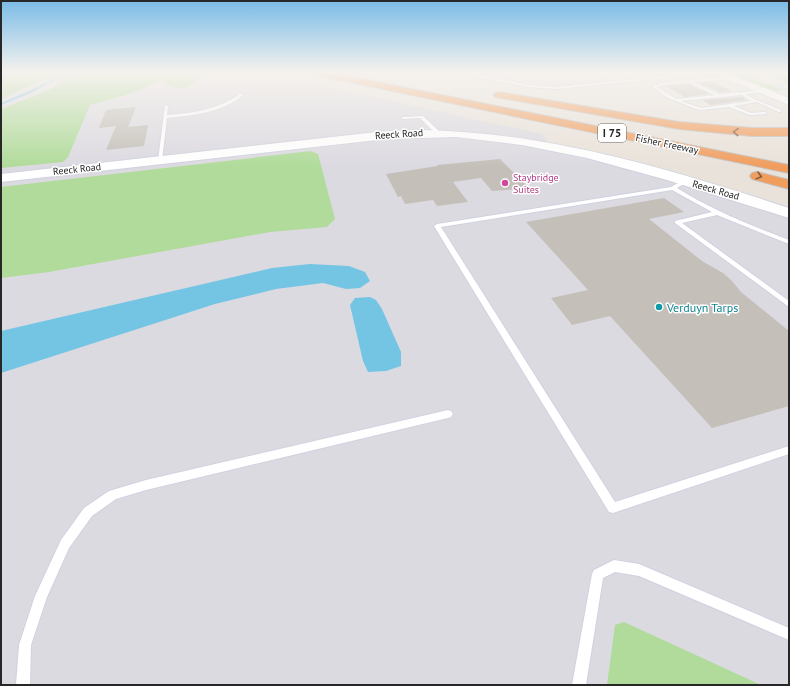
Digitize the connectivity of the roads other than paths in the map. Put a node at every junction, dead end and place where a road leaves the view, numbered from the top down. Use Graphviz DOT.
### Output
graph roads {
  1 [pos="232,103"];
  2 [pos="456,103"];
  3 [pos="470,103"];
  4 [pos="526,103"];
  5 [pos="543,103"];
  6 [pos="683,103"];
  7 [pos="708,103"];
  8 [pos="747,103"];
  9 [pos="760,103"];
  10 [pos="730,105"];
  11 [pos="166,106"];
  12 [pos="687,106"];
  13 [pos="773,109"];
  14 [pos="746,113"];
  15 [pos="165,117"];
  16 [pos="403,118"];
  17 [pos="437,132"];
  18 [pos="789,132"];
  19 [pos="727,143"];
  20 [pos="160,160"];
  21 [pos="789,169"];
  22 [pos="1,178"];
  23 [pos="685,181"];
  24 [pos="789,185"];
  25 [pos="673,188"];
  26 [pos="717,213"];
  27 [pos="789,213"];
  28 [pos="789,242"];
  29 [pos="789,305"];
  30 [pos="448,414"];
  31 [pos="789,450"];
  32 [pos="789,634"];
  33 [pos="23,685"];
  34 [pos="579,685"];
  1 -- 15 [label="lane"];
  2 -- 24 [label="highway, one-way"];
  3 -- 21 [label="highway, Fisher Freeway / I 75"];
  4 -- 19 [label="highway, Fisher Freeway / I 75"];
  18 -- 5 [label="highway, one-way"];
  6 -- 12 [label="lane"];
  7 -- 12 [label="lane"];
  8 -- 10 [label="lane"];
  9 -- 13 [label="lane"];
  10 -- 12 [label="lane"];
  10 -- 14 [label="lane"];
  11 -- 15 [label="lane"];
  14 -- 14 [label="lane"];
  15 -- 20 [label="lane"];
  16 -- 17 [label="lane"];
  17 -- 20 [label="street, Reeck Road"];
  17 -- 23 [label="street, Reeck Road"];
  20 -- 22 [label="street, Reeck Road"];
  23 -- 25 [label="lane"];
  23 -- 27 [label="street, Reeck Road"];
  25 -- 26 [label="lane"];
  25 -- 31 [label="lane"];
  26 -- 28 [label="lane"];
  26 -- 29 [label="lane"];
  30 -- 33 [label="lane"];
  32 -- 34 [label="lane"];
}
